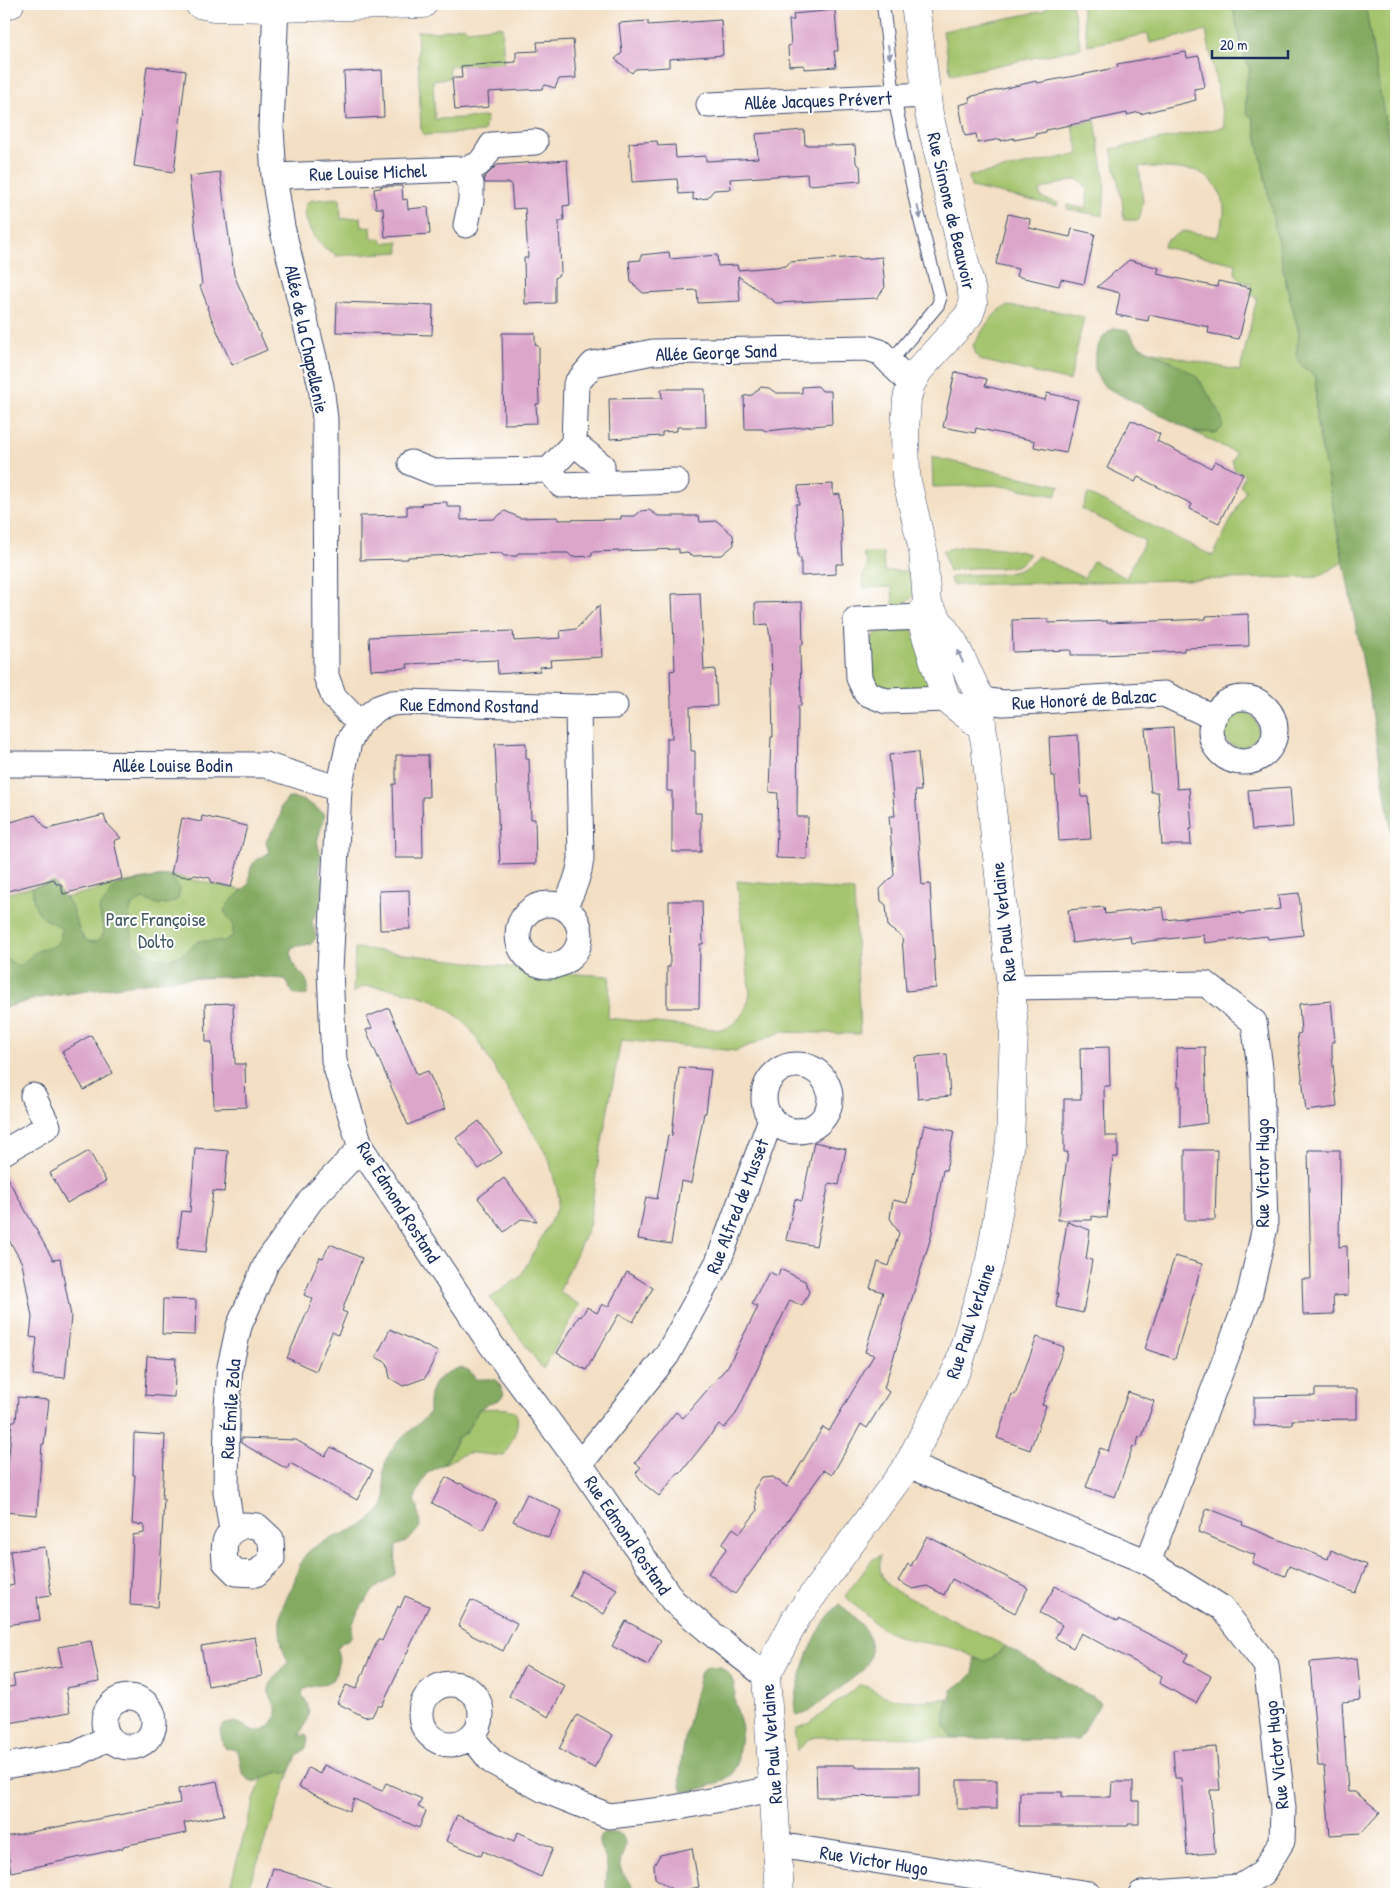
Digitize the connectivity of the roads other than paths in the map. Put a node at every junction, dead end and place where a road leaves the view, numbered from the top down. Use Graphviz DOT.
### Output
graph roads {
  1 [pos="10,4"];
  2 [pos="199,4"];
  3 [pos="423,4"];
  4 [pos="883,4"];
  5 [pos="915,4"];
  6 [pos="4,5"];
  7 [pos="276,6"];
  8 [pos="927,95"];
  9 [pos="894,96"];
  10 [pos="709,105"];
  11 [pos="534,142"];
  12 [pos="462,169"];
  13 [pos="274,176"];
  14 [pos="466,225"];
  15 [pos="891,361"];
  16 [pos="911,384"];
  17 [pos="574,443"];
  18 [pos="411,463"];
  19 [pos="549,470"];
  20 [pos="676,481"];
  21 [pos="602,482"];
  22 [pos="924,611"];
  23 [pos="946,699"];
  24 [pos="615,706"];
  25 [pos="578,707"];
  26 [pos="981,714"];
  27 [pos="1213,717"];
  28 [pos="359,723"];
  29 [pos="4,764"];
  30 [pos="339,789"];
  31 [pos="564,906"];
  32 [pos="1011,988"];
  33 [pos="33,1096"];
  34 [pos="770,1119"];
  35 [pos="361,1148"];
  36 [pos="4,1152"];
  37 [pos="580,1464"];
  38 [pos="908,1465"];
  39 [pos="232,1530"];
  40 [pos="1148,1562"];
  41 [pos="766,1676"];
  42 [pos="471,1736"];
  43 [pos="109,1738"];
  44 [pos="4,1766"];
  45 [pos="773,1788"];
  46 [pos="778,1845"];
  47 [pos="780,1894"];
  48 [pos="1089,1894"];
  49 [pos="1141,1894"];
  1 -- 6 [label="street"];
  2 -- 7 [label="street"];
  3 -- 7 [label="street"];
  4 -- 9 [label="lane, one-way"];
  5 -- 8 [label="street, Rue Simone de Beauvoir"];
  7 -- 13 [label="street, Allée de la Chapellenie"];
  8 -- 9 [label="street, Allée Jacques Prévert"];
  8 -- 16 [label="street, Rue Simone de Beauvoir"];
  9 -- 10 [label="street, Allée Jacques Prévert"];
  9 -- 15 [label="lane, one-way"];
  11 -- 12 [label="street, Rue Louise Michel"];
  12 -- 13 [label="street, Rue Louise Michel"];
  12 -- 14 [label="street"];
  13 -- 28 [label="street, Allée de la Chapellenie"];
  15 -- 16 [label="street, Allée George Sand"];
  15 -- 17 [label="street, Allée George Sand"];
  16 -- 22 [label="street, Rue Simone de Beauvoir"];
  17 -- 19 [label="street"];
  17 -- 21 [label="street"];
  18 -- 19 [label="street"];
  19 -- 21 [label="street"];
  20 -- 21 [label="street"];
  22 -- 23 [label="street"];
  22 -- 23 [label="street"];
  26 -- 22 [label="street, Rue Paul Verlaine, one-way"];
  23 -- 26 [label="street"];
  24 -- 25 [label="street, Rue Edmond Rostand"];
  25 -- 28 [label="street, Rue Edmond Rostand"];
  25 -- 31 [label="street"];
  26 -- 27 [label="street, Rue Honoré de Balzac"];
  26 -- 32 [label="street, Rue Paul Verlaine"];
  28 -- 30 [label="street, Rue Edmond Rostand"];
  29 -- 30 [label="street, Allée Louise Bodin"];
  30 -- 35 [label="street, Rue Edmond Rostand"];
  32 -- 38 [label="street, Rue Paul Verlaine"];
  32 -- 40 [label="street, Rue Victor Hugo"];
  33 -- 36 [label="street"];
  34 -- 37 [label="street, Rue Alfred de Musset"];
  35 -- 37 [label="street, Rue Edmond Rostand"];
  35 -- 39 [label="street, Rue Émile Zola"];
  37 -- 41 [label="street, Rue Edmond Rostand"];
  38 -- 40 [label="street, Rue Victor Hugo"];
  38 -- 41 [label="street, Rue Paul Verlaine"];
  40 -- 49 [label="street, Rue Victor Hugo"];
  41 -- 45 [label="street, Rue Paul Verlaine"];
  42 -- 45 [label="street"];
  43 -- 44 [label="street"];
  45 -- 46 [label="street, Rue Paul Verlaine"];
  46 -- 47 [label="street, Rue Paul Verlaine"];
  46 -- 48 [label="street, Rue Victor Hugo"];
}
